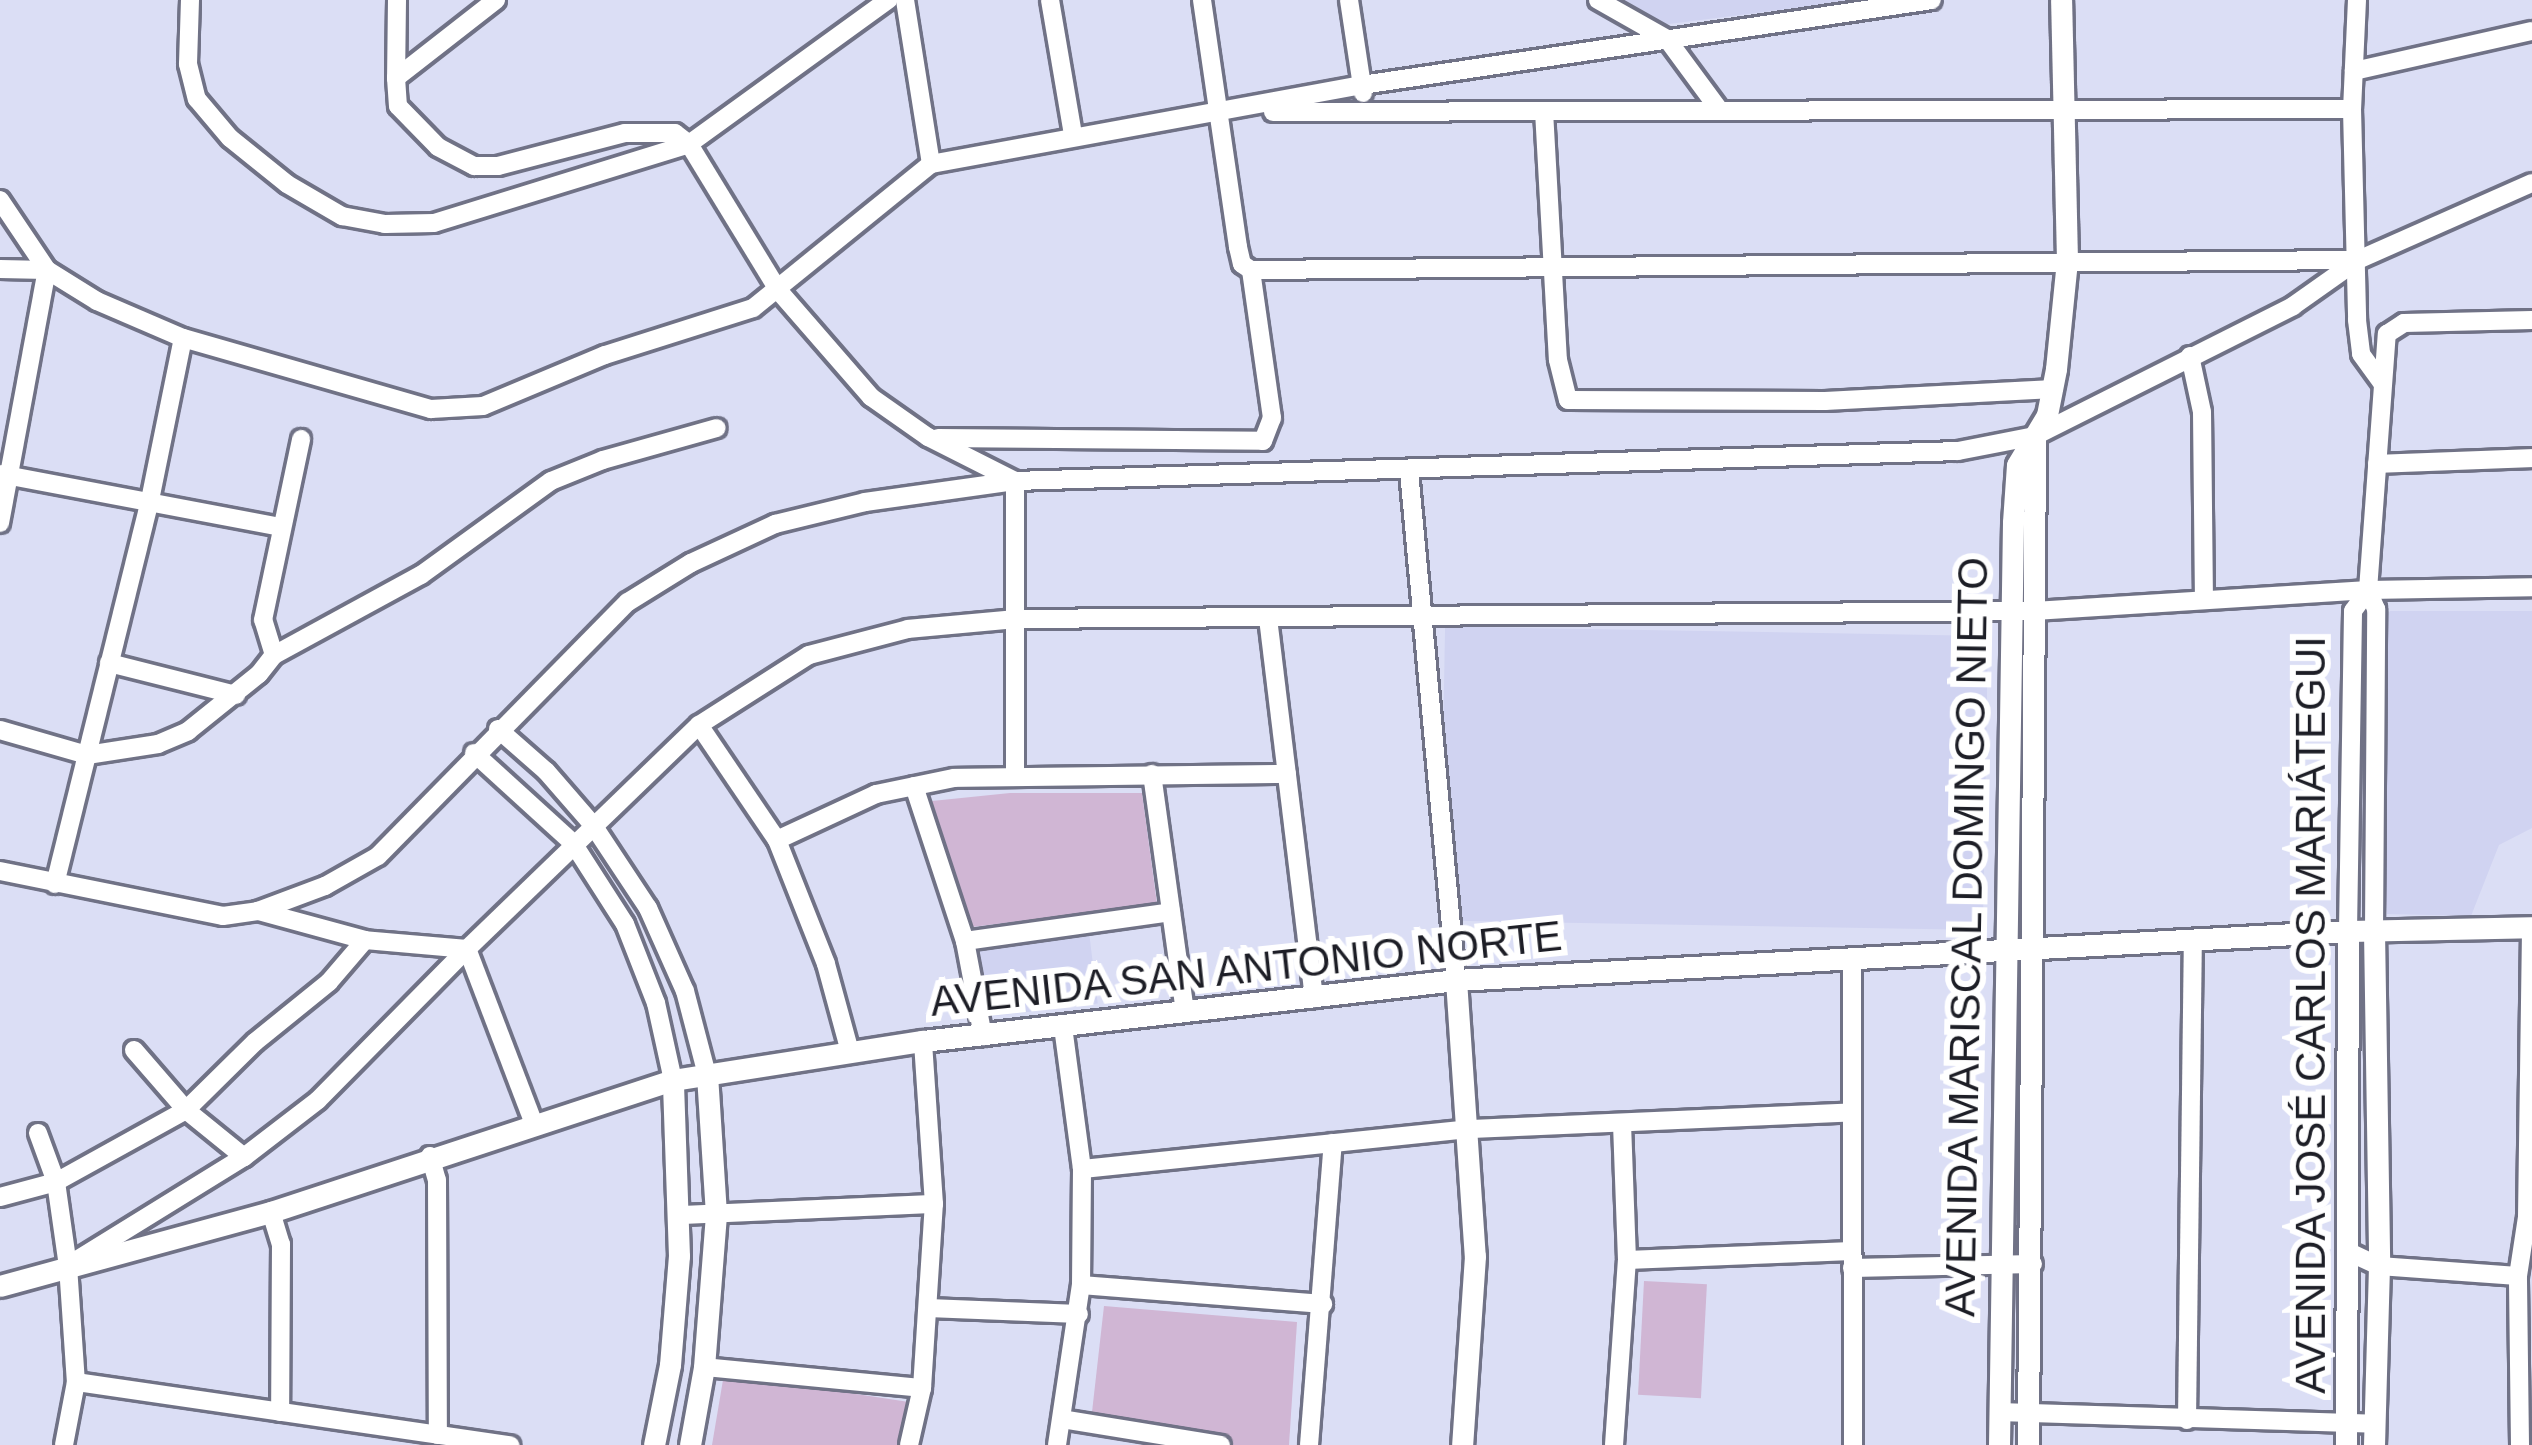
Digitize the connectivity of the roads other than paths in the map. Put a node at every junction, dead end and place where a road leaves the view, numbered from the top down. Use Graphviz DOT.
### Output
graph roads {
  1 [pos="190,0"];
  2 [pos="398,0"];
  3 [pos="496,0"];
  4 [pos="888,0"];
  5 [pos="905,0"];
  6 [pos="1050,0"];
  7 [pos="1202,0"];
  8 [pos="1349,0"];
  9 [pos="1598,0"];
  10 [pos="2062,0"];
  11 [pos="2357,0"];
  12 [pos="1924,1"];
  13 [pos="2532,31"];
  14 [pos="1667,40"];
  15 [pos="2354,71"];
  16 [pos="396,78"];
  17 [pos="1362,85"];
  18 [pos="2066,106"];
  19 [pos="2352,109"];
  20 [pos="1365,110"];
  21 [pos="1544,111"];
  22 [pos="1720,111"];
  23 [pos="1220,113"];
  24 [pos="1073,135"];
  25 [pos="689,144"];
  26 [pos="931,164"];
  27 [pos="2532,183"];
  28 [pos="0,200"];
  29 [pos="2067,260"];
  30 [pos="2358,260"];
  31 [pos="1550,267"];
  32 [pos="0,269"];
  33 [pos="46,270"];
  34 [pos="1251,270"];
  35 [pos="778,290"];
  36 [pos="2532,320"];
  37 [pos="183,338"];
  38 [pos="2190,356"];
  39 [pos="2383,384"];
  40 [pos="2054,388"];
  41 [pos="717,428"];
  42 [pos="2035,436"];
  43 [pos="928,437"];
  44 [pos="301,440"];
  45 [pos="2532,458"];
  46 [pos="2377,464"];
  47 [pos="1409,470"];
  48 [pos="5,476"];
  49 [pos="1015,481"];
  50 [pos="149,505"];
  51 [pos="0,523"];
  52 [pos="281,527"];
  53 [pos="2532,586"];
  54 [pos="2368,590"];
  55 [pos="2204,600"];
  56 [pos="2010,611"];
  57 [pos="2034,611"];
  58 [pos="1426,616"];
  59 [pos="1268,618"];
  60 [pos="1016,619"];
  61 [pos="274,655"];
  62 [pos="109,663"];
  63 [pos="236,695"];
  64 [pos="699,725"];
  65 [pos="497,729"];
  66 [pos="0,730"];
  67 [pos="474,753"];
  68 [pos="87,755"];
  69 [pos="1152,774"];
  70 [pos="1287,774"];
  71 [pos="1015,776"];
  72 [pos="914,786"];
  73 [pos="593,825"];
  74 [pos="777,840"];
  75 [pos="574,843"];
  76 [pos="0,871"];
  77 [pos="55,884"];
  78 [pos="258,911"];
  79 [pos="1171,912"];
  80 [pos="2531,927"];
  81 [pos="2374,931"];
  82 [pos="2348,932"];
  83 [pos="364,940"];
  84 [pos="965,940"];
  85 [pos="2193,943"];
  86 [pos="467,949"];
  87 [pos="2021,950"];
  88 [pos="1852,958"];
  89 [pos="1456,980"];
  90 [pos="1314,998"];
  91 [pos="1185,1011"];
  92 [pos="1063,1026"];
  93 [pos="982,1036"];
  94 [pos="922,1041"];
  95 [pos="134,1051"];
  96 [pos="850,1052"];
  97 [pos="2529,1073"];
  98 [pos="706,1076"];
  99 [pos="673,1080"];
  100 [pos="186,1110"];
  101 [pos="1852,1112"];
  102 [pos="534,1124"];
  103 [pos="1622,1124"];
  104 [pos="1469,1129"];
  105 [pos="38,1133"];
  106 [pos="1333,1143"];
  107 [pos="430,1156"];
  108 [pos="244,1157"];
  109 [pos="1082,1168"];
  110 [pos="56,1182"];
  111 [pos="0,1197"];
  112 [pos="934,1204"];
  113 [pos="271,1212"];
  114 [pos="716,1214"];
  115 [pos="680,1215"];
  116 [pos="2529,1217"];
  117 [pos="2351,1252"];
  118 [pos="1852,1259"];
  119 [pos="1627,1260"];
  120 [pos="2033,1264"];
  121 [pos="2001,1265"];
  122 [pos="68,1266"];
  123 [pos="2379,1267"];
  124 [pos="2518,1276"];
  125 [pos="0,1286"];
  126 [pos="1081,1286"];
  127 [pos="1323,1304"];
  128 [pos="928,1308"];
  129 [pos="1079,1314"];
  130 [pos="2525,1353"];
  131 [pos="704,1367"];
  132 [pos="76,1382"];
  133 [pos="922,1388"];
  134 [pos="280,1412"];
  135 [pos="2000,1412"];
  136 [pos="2028,1414"];
  137 [pos="2526,1416"];
  138 [pos="1062,1419"];
  139 [pos="2186,1420"];
  140 [pos="2346,1434"];
  141 [pos="2374,1434"];
  142 [pos="438,1435"];
  143 [pos="64,1445"];
  144 [pos="504,1445"];
  145 [pos="654,1445"];
  146 [pos="690,1445"];
  147 [pos="909,1445"];
  148 [pos="1058,1445"];
  149 [pos="1221,1445"];
  150 [pos="1309,1445"];
  151 [pos="1462,1445"];
  152 [pos="1613,1445"];
  153 [pos="1853,1445"];
  154 [pos="1999,1445"];
  155 [pos="2028,1445"];
  156 [pos="2520,1445"];
  1 -- 25 [label="street"];
  2 -- 16 [label="street"];
  3 -- 16 [label="street"];
  4 -- 25 [label="street"];
  5 -- 26 [label="street"];
  6 -- 24 [label="street"];
  7 -- 23 [label="street"];
  8 -- 17 [label="street"];
  9 -- 14 [label="street"];
  10 -- 18 [label="street, AVENIDA MARISCAL DOMINGO NIETO"];
  11 -- 15 [label="street"];
  12 -- 14 [label="street"];
  13 -- 15 [label="street"];
  14 -- 17 [label="street"];
  14 -- 22 [label="street"];
  15 -- 19 [label="street"];
  16 -- 25 [label="street"];
  17 -- 20 [label="street"];
  17 -- 23 [label="street"];
  18 -- 19 [label="street"];
  18 -- 22 [label="street"];
  18 -- 29 [label="street, AVENIDA MARISCAL DOMINGO NIETO"];
  19 -- 30 [label="street"];
  20 -- 21 [label="street"];
  20 -- 23 [label="street"];
  21 -- 22 [label="street"];
  21 -- 31 [label="street"];
  23 -- 24 [label="street"];
  23 -- 34 [label="street"];
  24 -- 26 [label="street"];
  25 -- 35 [label="street"];
  26 -- 35 [label="street"];
  27 -- 30 [label="street"];
  28 -- 33 [label="street"];
  29 -- 30 [label="street"];
  29 -- 31 [label="street"];
  29 -- 40 [label="street, AVENIDA MARISCAL DOMINGO NIETO"];
  30 -- 38 [label="street"];
  30 -- 39 [label="street"];
  31 -- 34 [label="street"];
  31 -- 40 [label="street"];
  32 -- 33 [label="street"];
  33 -- 37 [label="street"];
  33 -- 48 [label="street"];
  34 -- 43 [label="street"];
  35 -- 37 [label="street"];
  35 -- 43 [label="street"];
  36 -- 39 [label="street, AVENIDA JOSÉ CARLOS MARIÁTEGUI"];
  37 -- 50 [label="street"];
  38 -- 42 [label="street"];
  38 -- 55 [label="street"];
  39 -- 46 [label="street, AVENIDA JOSÉ CARLOS MARIÁTEGUI"];
  40 -- 42 [label="street, AVENIDA MARISCAL DOMINGO NIETO"];
  41 -- 61 [label="street"];
  42 -- 47 [label="street"];
  42 -- 56 [label="street, AVENIDA MARISCAL DOMINGO NIETO"];
  42 -- 57 [label="street, AVENIDA MARISCAL DOMINGO NIETO"];
  43 -- 49 [label="street"];
  44 -- 52 [label="street"];
  45 -- 46 [label="street"];
  46 -- 54 [label="street, AVENIDA JOSÉ CARLOS MARIÁTEGUI"];
  47 -- 49 [label="street"];
  47 -- 58 [label="street"];
  48 -- 50 [label="street"];
  48 -- 51 [label="street"];
  49 -- 60 [label="street"];
  49 -- 65 [label="street"];
  50 -- 52 [label="street"];
  50 -- 62 [label="street"];
  52 -- 61 [label="street"];
  53 -- 54 [label="street"];
  54 -- 55 [label="street"];
  54 -- 81 [label="street, AVENIDA JOSÉ CARLOS MARIÁTEGUI"];
  54 -- 82 [label="street, AVENIDA JOSÉ CARLOS MARIÁTEGUI"];
  55 -- 57 [label="street"];
  56 -- 57 [label="street"];
  56 -- 58 [label="street"];
  56 -- 87 [label="street, AVENIDA MARISCAL DOMINGO NIETO"];
  57 -- 87 [label="street, AVENIDA MARISCAL DOMINGO NIETO"];
  58 -- 59 [label="street"];
  58 -- 89 [label="street"];
  59 -- 60 [label="street"];
  59 -- 70 [label="street"];
  60 -- 64 [label="street"];
  60 -- 71 [label="street"];
  61 -- 63 [label="street"];
  62 -- 63 [label="street"];
  62 -- 68 [label="street"];
  63 -- 68 [label="street"];
  64 -- 73 [label="street"];
  64 -- 74 [label="street"];
  65 -- 67 [label="street"];
  65 -- 73 [label="street"];
  66 -- 68 [label="street"];
  67 -- 75 [label="street"];
  67 -- 78 [label="street"];
  68 -- 77 [label="street"];
  69 -- 70 [label="street"];
  69 -- 71 [label="street"];
  69 -- 79 [label="street"];
  70 -- 90 [label="street"];
  71 -- 72 [label="street"];
  72 -- 74 [label="street"];
  72 -- 84 [label="street"];
  73 -- 75 [label="street"];
  73 -- 98 [label="street"];
  74 -- 96 [label="street"];
  75 -- 86 [label="street"];
  75 -- 99 [label="street"];
  76 -- 77 [label="street"];
  77 -- 78 [label="street"];
  78 -- 83 [label="street"];
  79 -- 84 [label="street"];
  79 -- 91 [label="street"];
  80 -- 81 [label="street, AVENIDA SAN ANTONIO NORTE"];
  80 -- 97 [label="street"];
  81 -- 82 [label="street, AVENIDA SAN ANTONIO NORTE"];
  81 -- 123 [label="street, AVENIDA JOSÉ CARLOS MARIÁTEGUI"];
  82 -- 85 [label="street, AVENIDA SAN ANTONIO NORTE"];
  82 -- 117 [label="street, AVENIDA JOSÉ CARLOS MARIÁTEGUI"];
  83 -- 86 [label="street"];
  83 -- 100 [label="street"];
  84 -- 93 [label="street"];
  85 -- 87 [label="street, AVENIDA SAN ANTONIO NORTE"];
  85 -- 139 [label="street"];
  86 -- 102 [label="street"];
  86 -- 108 [label="street"];
  87 -- 88 [label="street, AVENIDA SAN ANTONIO NORTE"];
  87 -- 120 [label="street, AVENIDA MARISCAL DOMINGO NIETO"];
  87 -- 121 [label="street, AVENIDA MARISCAL DOMINGO NIETO"];
  88 -- 89 [label="street, AVENIDA SAN ANTONIO NORTE"];
  88 -- 101 [label="street"];
  89 -- 90 [label="street, AVENIDA SAN ANTONIO NORTE"];
  89 -- 104 [label="street"];
  90 -- 91 [label="street, AVENIDA SAN ANTONIO NORTE"];
  91 -- 92 [label="street, AVENIDA SAN ANTONIO NORTE"];
  92 -- 93 [label="street, AVENIDA SAN ANTONIO NORTE"];
  92 -- 109 [label="street"];
  93 -- 94 [label="street, AVENIDA SAN ANTONIO NORTE"];
  94 -- 96 [label="street, AVENIDA SAN ANTONIO NORTE"];
  94 -- 112 [label="street"];
  95 -- 100 [label="street"];
  96 -- 98 [label="street, AVENIDA SAN ANTONIO NORTE"];
  97 -- 116 [label="street"];
  98 -- 99 [label="street, AVENIDA SAN ANTONIO NORTE"];
  98 -- 114 [label="street"];
  99 -- 102 [label="street, AVENIDA SAN ANTONIO NORTE"];
  99 -- 115 [label="street"];
  100 -- 108 [label="street"];
  100 -- 110 [label="street"];
  101 -- 103 [label="street"];
  101 -- 118 [label="street"];
  102 -- 107 [label="street, AVENIDA SAN ANTONIO NORTE"];
  103 -- 104 [label="street"];
  103 -- 119 [label="street"];
  104 -- 106 [label="street"];
  104 -- 151 [label="street"];
  105 -- 110 [label="street"];
  106 -- 109 [label="street"];
  106 -- 127 [label="street"];
  107 -- 113 [label="street, AVENIDA SAN ANTONIO NORTE"];
  107 -- 142 [label="street"];
  108 -- 122 [label="street"];
  109 -- 126 [label="street"];
  110 -- 111 [label="street"];
  110 -- 122 [label="street"];
  112 -- 114 [label="street"];
  112 -- 128 [label="street"];
  113 -- 122 [label="street, AVENIDA SAN ANTONIO NORTE"];
  113 -- 134 [label="street"];
  114 -- 115 [label="street"];
  114 -- 131 [label="street"];
  115 -- 145 [label="street"];
  116 -- 124 [label="street"];
  117 -- 123 [label="street"];
  117 -- 140 [label="street, AVENIDA JOSÉ CARLOS MARIÁTEGUI"];
  118 -- 119 [label="street"];
  118 -- 121 [label="street"];
  118 -- 153 [label="street"];
  119 -- 152 [label="street"];
  120 -- 121 [label="street"];
  120 -- 136 [label="street, AVENIDA MARISCAL DOMINGO NIETO"];
  121 -- 135 [label="street, AVENIDA MARISCAL DOMINGO NIETO"];
  122 -- 125 [label="street, AVENIDA SAN ANTONIO NORTE"];
  122 -- 132 [label="street"];
  123 -- 124 [label="street"];
  123 -- 141 [label="street, AVENIDA JOSÉ CARLOS MARIÁTEGUI"];
  124 -- 130 [label="street"];
  126 -- 127 [label="street"];
  126 -- 129 [label="street"];
  127 -- 150 [label="street"];
  128 -- 129 [label="street"];
  128 -- 133 [label="street"];
  129 -- 138 [label="street"];
  130 -- 137 [label="street"];
  131 -- 133 [label="street"];
  131 -- 146 [label="street"];
  132 -- 134 [label="street"];
  132 -- 143 [label="street"];
  133 -- 147 [label="street"];
  134 -- 142 [label="street"];
  135 -- 136 [label="street"];
  135 -- 154 [label="street, AVENIDA MARISCAL DOMINGO NIETO"];
  136 -- 139 [label="street"];
  136 -- 155 [label="street, AVENIDA MARISCAL DOMINGO NIETO"];
  137 -- 156 [label="street"];
  138 -- 148 [label="street"];
  138 -- 149 [label="street"];
  139 -- 140 [label="street"];
  140 -- 141 [label="street"];
  142 -- 144 [label="street"];
}
